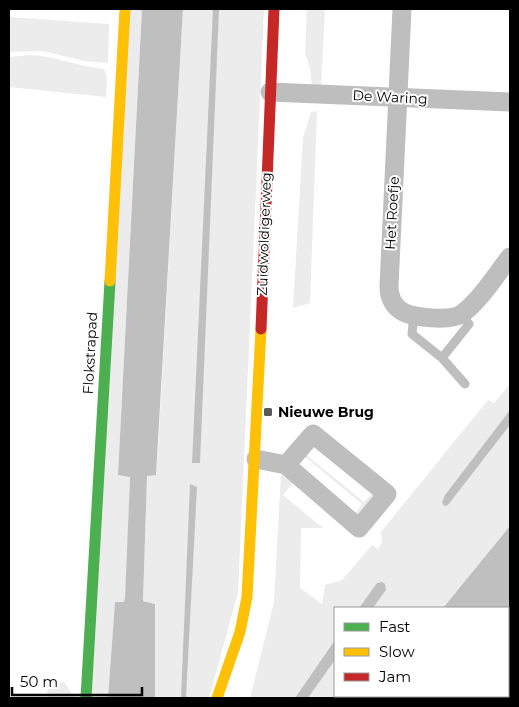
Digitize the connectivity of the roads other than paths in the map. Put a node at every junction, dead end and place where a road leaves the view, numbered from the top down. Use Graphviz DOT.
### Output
graph roads {
  1 [pos="125,9"];
  2 [pos="274,9"];
  3 [pos="402,9"];
  4 [pos="270,92"];
  5 [pos="398,98"];
  6 [pos="510,102"];
  7 [pos="510,257"];
  8 [pos="461,314"];
  9 [pos="414,315"];
  10 [pos="442,358"];
  11 [pos="464,384"];
  12 [pos="256,459"];
  13 [pos="286,465"];
  14 [pos="219,696"];
  15 [pos="86,698"];
  1 -- 15 [label="main road, Flokstrapad"];
  2 -- 4 [label="main road, Zuidwoldigerweg"];
  3 -- 5 [label="street, Het Roefje"];
  4 -- 5 [label="street, De Waring"];
  4 -- 12 [label="main road, Zuidwoldigerweg"];
  5 -- 6 [label="street, De Waring"];
  5 -- 9 [label="street, Het Roefje"];
  7 -- 8 [label="street"];
  8 -- 9 [label="street, Het Roefje"];
  8 -- 10 [label="lane"];
  9 -- 10 [label="lane"];
  10 -- 11 [label="lane"];
  12 -- 13 [label="street"];
  12 -- 14 [label="main road, Zuidwoldigerweg"];
  13 -- 13 [label="street"];
}
